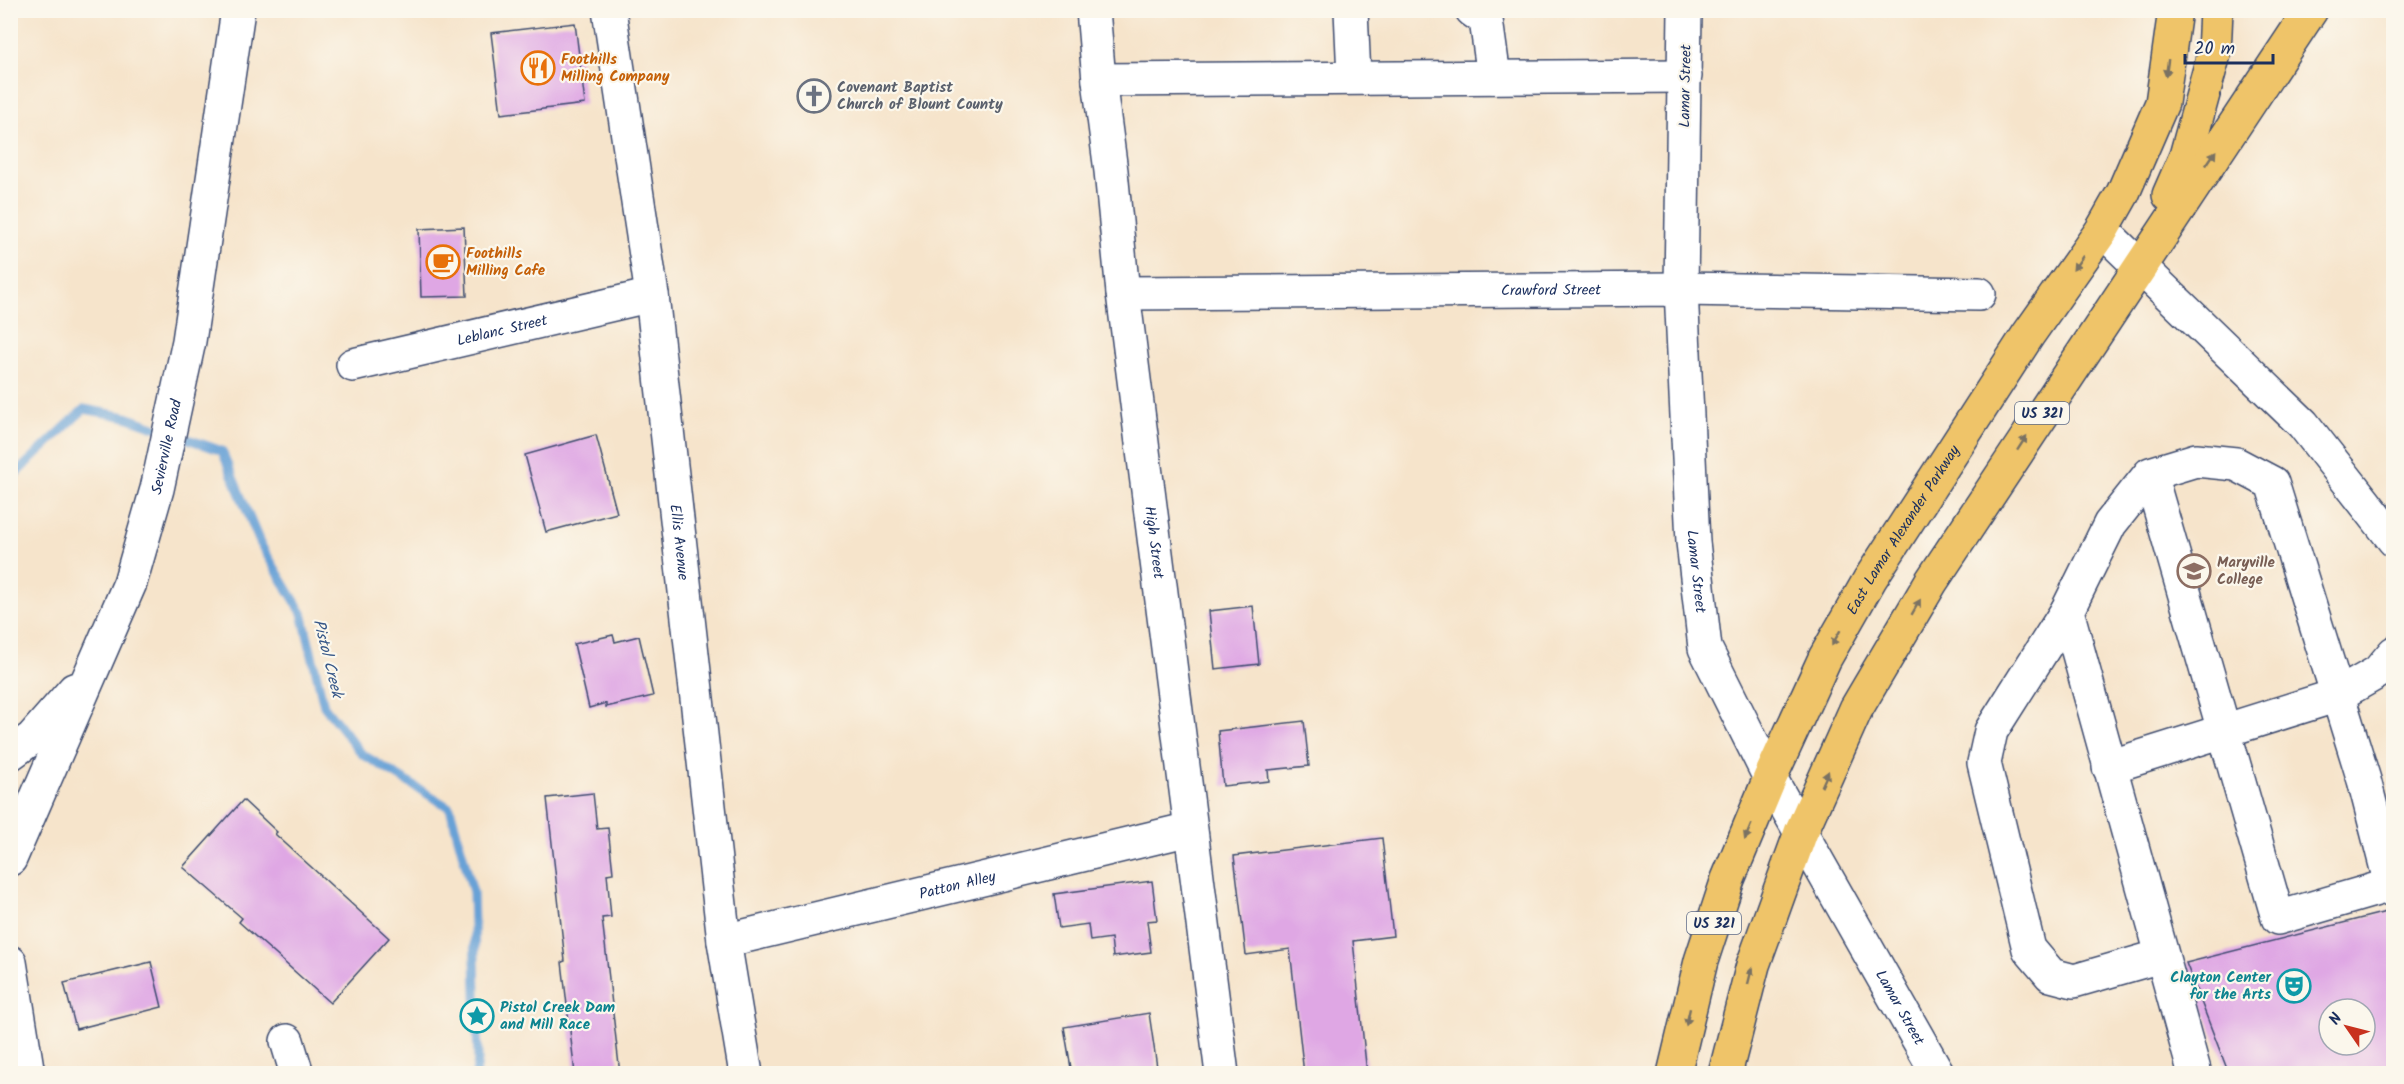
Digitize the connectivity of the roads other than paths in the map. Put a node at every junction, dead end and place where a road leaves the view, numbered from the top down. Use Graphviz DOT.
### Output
graph roads {
  1 [pos="238,10"];
  2 [pos="609,10"];
  3 [pos="1093,10"];
  4 [pos="1351,10"];
  5 [pos="1472,10"];
  6 [pos="1685,10"];
  7 [pos="2175,10"];
  8 [pos="2216,10"];
  9 [pos="2311,10"];
  10 [pos="1494,76"];
  11 [pos="1685,76"];
  12 [pos="1354,77"];
  13 [pos="1099,80"];
  14 [pos="2102,230"];
  15 [pos="2140,266"];
  16 [pos="1681,290"];
  17 [pos="1123,293"];
  18 [pos="1979,294"];
  19 [pos="652,295"];
  20 [pos="353,365"];
  21 [pos="2150,474"];
  22 [pos="2394,540"];
  23 [pos="2067,611"];
  24 [pos="2394,654"];
  25 [pos="94,666"];
  26 [pos="2338,695"];
  27 [pos="2224,732"];
  28 [pos="10,754"];
  29 [pos="2109,767"];
  30 [pos="1770,778"];
  31 [pos="1190,829"];
  32 [pos="1801,832"];
  33 [pos="10,859"];
  34 [pos="724,941"];
  35 [pos="2161,956"];
  36 [pos="10,962"];
  37 [pos="288,1041"];
  38 [pos="28,1074"];
  39 [pos="297,1074"];
  40 [pos="746,1074"];
  41 [pos="1222,1074"];
  42 [pos="1674,1074"];
  43 [pos="1725,1074"];
  44 [pos="1938,1074"];
  45 [pos="2194,1074"];
  1 -- 25 [label="street, Sevierville Road"];
  2 -- 19 [label="street, Ellis Avenue"];
  3 -- 13 [label="street, High Street"];
  4 -- 12 [label="street"];
  5 -- 10 [label="street"];
  6 -- 11 [label="street, Lamar Street"];
  7 -- 14 [label="highway, East Lamar Alexander Parkway / US 321, one-way"];
  8 -- 15 [label="highway"];
  15 -- 9 [label="highway, US 321, one-way"];
  10 -- 11 [label="street"];
  10 -- 12 [label="street"];
  11 -- 16 [label="street, Lamar Street"];
  12 -- 13 [label="street"];
  13 -- 17 [label="street, High Street"];
  14 -- 15 [label="street"];
  14 -- 30 [label="highway, East Lamar Alexander Parkway / US 321, one-way"];
  15 -- 22 [label="street"];
  32 -- 15 [label="highway, US 321, one-way"];
  16 -- 17 [label="street, Crawford Street"];
  16 -- 18 [label="street, Crawford Street"];
  16 -- 30 [label="street, Lamar Street"];
  17 -- 31 [label="street, High Street"];
  19 -- 20 [label="street, Leblanc Street"];
  19 -- 34 [label="street, Ellis Avenue"];
  21 -- 23 [label="street"];
  21 -- 26 [label="street"];
  21 -- 27 [label="street"];
  23 -- 29 [label="street"];
  23 -- 35 [label="street"];
  24 -- 26 [label="street"];
  25 -- 28 [label="street"];
  25 -- 33 [label="street, Sevierville Road"];
  26 -- 27 [label="street"];
  26 -- 27 [label="street"];
  27 -- 29 [label="street"];
  29 -- 35 [label="street"];
  30 -- 32 [label="street, Lamar Street"];
  30 -- 42 [label="highway, East Lamar Alexander Parkway / US 321, one-way"];
  31 -- 34 [label="street, Patton Alley"];
  31 -- 41 [label="street, High Street"];
  43 -- 32 [label="highway, US 321, one-way"];
  32 -- 44 [label="street, Lamar Street"];
  34 -- 40 [label="street, Ellis Avenue"];
  35 -- 45 [label="street"];
  36 -- 38 [label="street"];
  37 -- 39 [label="street"];
}
